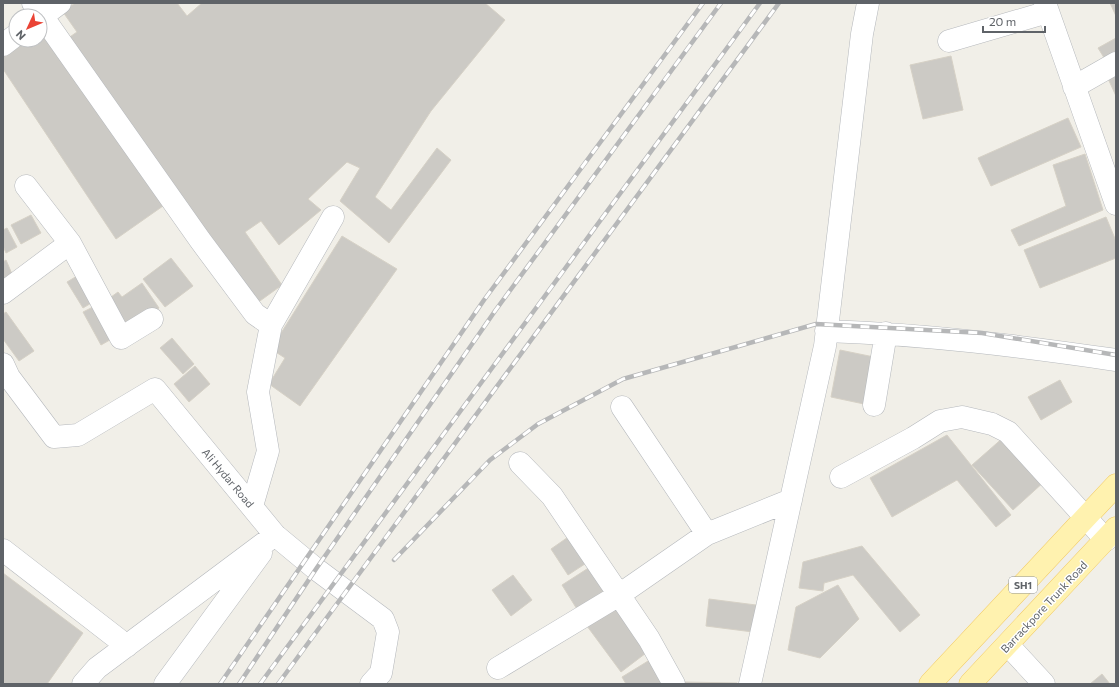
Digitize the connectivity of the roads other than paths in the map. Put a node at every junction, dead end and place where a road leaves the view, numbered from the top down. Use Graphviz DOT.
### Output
graph roads {
  1 [pos="60,3"];
  2 [pos="868,3"];
  3 [pos="1047,7"];
  4 [pos="48,8"];
  5 [pos="48,26"];
  6 [pos="949,41"];
  7 [pos="1116,63"];
  8 [pos="1074,87"];
  9 [pos="1111,178"];
  10 [pos="26,186"];
  11 [pos="1116,204"];
  12 [pos="333,218"];
  13 [pos="70,243"];
  14 [pos="3,294"];
  15 [pos="152,319"];
  16 [pos="271,325"];
  17 [pos="826,331"];
  18 [pos="886,333"];
  19 [pos="1116,360"];
  20 [pos="3,364"];
  21 [pos="874,405"];
  22 [pos="622,406"];
  23 [pos="520,463"];
  24 [pos="841,477"];
  25 [pos="1116,485"];
  26 [pos="791,500"];
  27 [pos="252,506"];
  28 [pos="1086,518"];
  29 [pos="707,534"];
  30 [pos="1111,534"];
  31 [pos="275,535"];
  32 [pos="3,550"];
  33 [pos="619,596"];
  34 [pos="1008,645"];
  35 [pos="127,646"];
  36 [pos="498,668"];
  37 [pos="379,680"];
  38 [pos="83,684"];
  39 [pos="165,684"];
  40 [pos="674,684"];
  41 [pos="750,684"];
  42 [pos="930,684"];
  43 [pos="970,684"];
  44 [pos="1044,684"];
  1 -- 4 [label="street"];
  2 -- 17 [label="street"];
  3 -- 6 [label="street"];
  3 -- 8 [label="street"];
  5 -- 16 [label="street"];
  7 -- 8 [label="street"];
  8 -- 9 [label="street"];
  9 -- 11 [label="street"];
  10 -- 13 [label="street"];
  12 -- 16 [label="street"];
  13 -- 14 [label="street"];
  13 -- 15 [label="street"];
  16 -- 27 [label="street"];
  17 -- 18 [label="street"];
  17 -- 26 [label="street"];
  18 -- 19 [label="street"];
  18 -- 21 [label="street"];
  20 -- 27 [label="street, Ali Hydar Road"];
  22 -- 29 [label="street"];
  23 -- 33 [label="street"];
  24 -- 28 [label="street"];
  25 -- 28 [label="main road, SH1"];
  26 -- 29 [label="street"];
  26 -- 41 [label="street"];
  27 -- 31 [label="street, Ali Hydar Road"];
  28 -- 30 [label="street"];
  28 -- 42 [label="main road, SH1"];
  29 -- 33 [label="street"];
  30 -- 34 [label="main road, Barrackpore Trunk Road / SH1"];
  31 -- 35 [label="street"];
  31 -- 37 [label="street, Ali Hydar Road"];
  31 -- 39 [label="street"];
  32 -- 35 [label="street"];
  33 -- 36 [label="street"];
  33 -- 40 [label="street"];
  34 -- 43 [label="main road, Barrackpore Trunk Road / SH1"];
  34 -- 44 [label="street"];
  35 -- 38 [label="street"];
}
